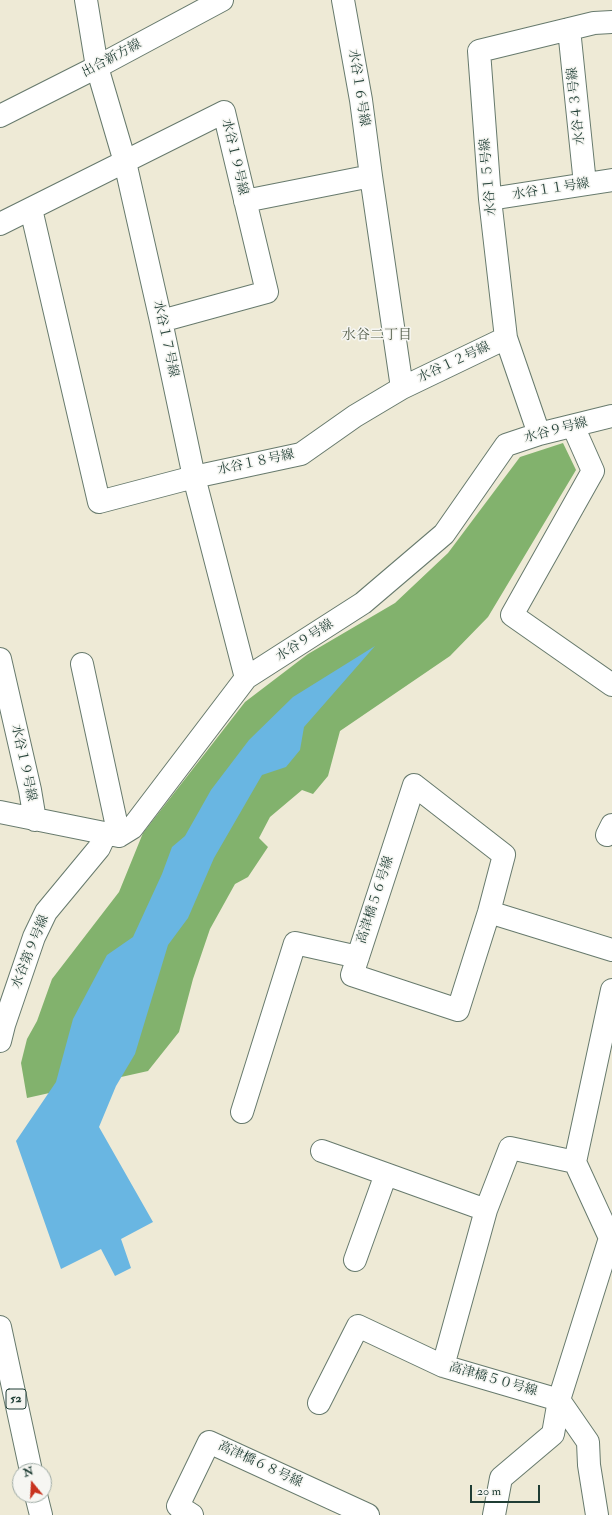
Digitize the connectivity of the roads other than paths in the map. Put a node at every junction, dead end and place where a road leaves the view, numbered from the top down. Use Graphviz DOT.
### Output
graph roads {
  1 [pos="86,0"];
  2 [pos="222,0"];
  3 [pos="342,0"];
  4 [pos="612,22"];
  5 [pos="569,29"];
  6 [pos="97,67"];
  7 [pos="0,116"];
  8 [pos="125,162"];
  9 [pos="372,176"];
  10 [pos="612,180"];
  11 [pos="585,184"];
  12 [pos="490,200"];
  13 [pos="245,201"];
  14 [pos="31,209"];
  15 [pos="0,224"];
  16 [pos="161,321"];
  17 [pos="506,338"];
  18 [pos="402,388"];
  19 [pos="612,416"];
  20 [pos="572,426"];
  21 [pos="539,434"];
  22 [pos="194,477"];
  23 [pos="0,659"];
  24 [pos="82,664"];
  25 [pos="246,678"];
  26 [pos="612,685"];
  27 [pos="0,812"];
  28 [pos="35,820"];
  29 [pos="113,834"];
  30 [pos="489,912"];
  31 [pos="612,950"];
  32 [pos="358,957"];
  33 [pos="612,990"];
  34 [pos="0,1041"];
  35 [pos="242,1112"];
  36 [pos="322,1151"];
  37 [pos="575,1162"];
  38 [pos="386,1174"];
  39 [pos="486,1210"];
  40 [pos="611,1238"];
  41 [pos="355,1260"];
  42 [pos="0,1327"];
  43 [pos="443,1366"];
  44 [pos="560,1400"];
  45 [pos="319,1403"];
  46 [pos="29,1463"];
  47 [pos="38,1503"];
  48 [pos="41,1515"];
  49 [pos="192,1515"];
  50 [pos="368,1515"];
  51 [pos="494,1515"];
  52 [pos="597,1515"];
  1 -- 6 [label="street, 水谷１７号線"];
  2 -- 6 [label="street, 出合新方線"];
  3 -- 9 [label="street, 水谷１６号線"];
  4 -- 5 [label="street, 水谷１５号線"];
  5 -- 11 [label="street, 水谷４３号線"];
  5 -- 12 [label="street, 水谷１５号線"];
  6 -- 7 [label="street, 出合新方線"];
  6 -- 8 [label="street, 水谷１７号線"];
  8 -- 13 [label="street, 水谷１９号線"];
  8 -- 14 [label="street, 水谷１９号線"];
  8 -- 16 [label="street, 水谷１７号線"];
  9 -- 13 [label="street"];
  9 -- 18 [label="street"];
  10 -- 11 [label="street, 水谷１１号線"];
  11 -- 12 [label="street, 水谷１１号線"];
  12 -- 17 [label="street, 水谷１５号線"];
  13 -- 16 [label="street, 水谷１９号線"];
  14 -- 15 [label="street, 水谷１９号線"];
  14 -- 22 [label="street, 水谷１８号線"];
  16 -- 22 [label="street, 水谷１７号線"];
  17 -- 18 [label="street, 水谷１２号線"];
  17 -- 21 [label="street, 水谷１５号線"];
  18 -- 22 [label="street, 水谷１８号線"];
  19 -- 20 [label="street, 水谷９号線"];
  20 -- 21 [label="street, 水谷９号線"];
  20 -- 26 [label="street"];
  21 -- 25 [label="street, 水谷９号線"];
  22 -- 25 [label="street, 水谷１７号線"];
  23 -- 28 [label="street, 水谷１９号線"];
  24 -- 29 [label="street"];
  25 -- 29 [label="street, 水谷９号線"];
  27 -- 28 [label="street"];
  28 -- 29 [label="street"];
  29 -- 34 [label="street, 水谷第９号線"];
  30 -- 31 [label="street"];
  30 -- 32 [label="street, 高津橋５６号線"];
  30 -- 32 [label="street, 高津橋５６号線"];
  32 -- 35 [label="street"];
  33 -- 37 [label="street"];
  36 -- 38 [label="street"];
  37 -- 39 [label="street, 高津橋５０号線"];
  37 -- 40 [label="street"];
  38 -- 39 [label="street"];
  38 -- 41 [label="street"];
  39 -- 43 [label="street, 高津橋５０号線"];
  40 -- 44 [label="street"];
  42 -- 46 [label="street, 52"];
  43 -- 44 [label="street, 高津橋５０号線"];
  43 -- 45 [label="street"];
  44 -- 51 [label="street"];
  44 -- 52 [label="street"];
  47 -- 48 [label="street"];
  49 -- 50 [label="street, 高津橋６８号線"];
}
